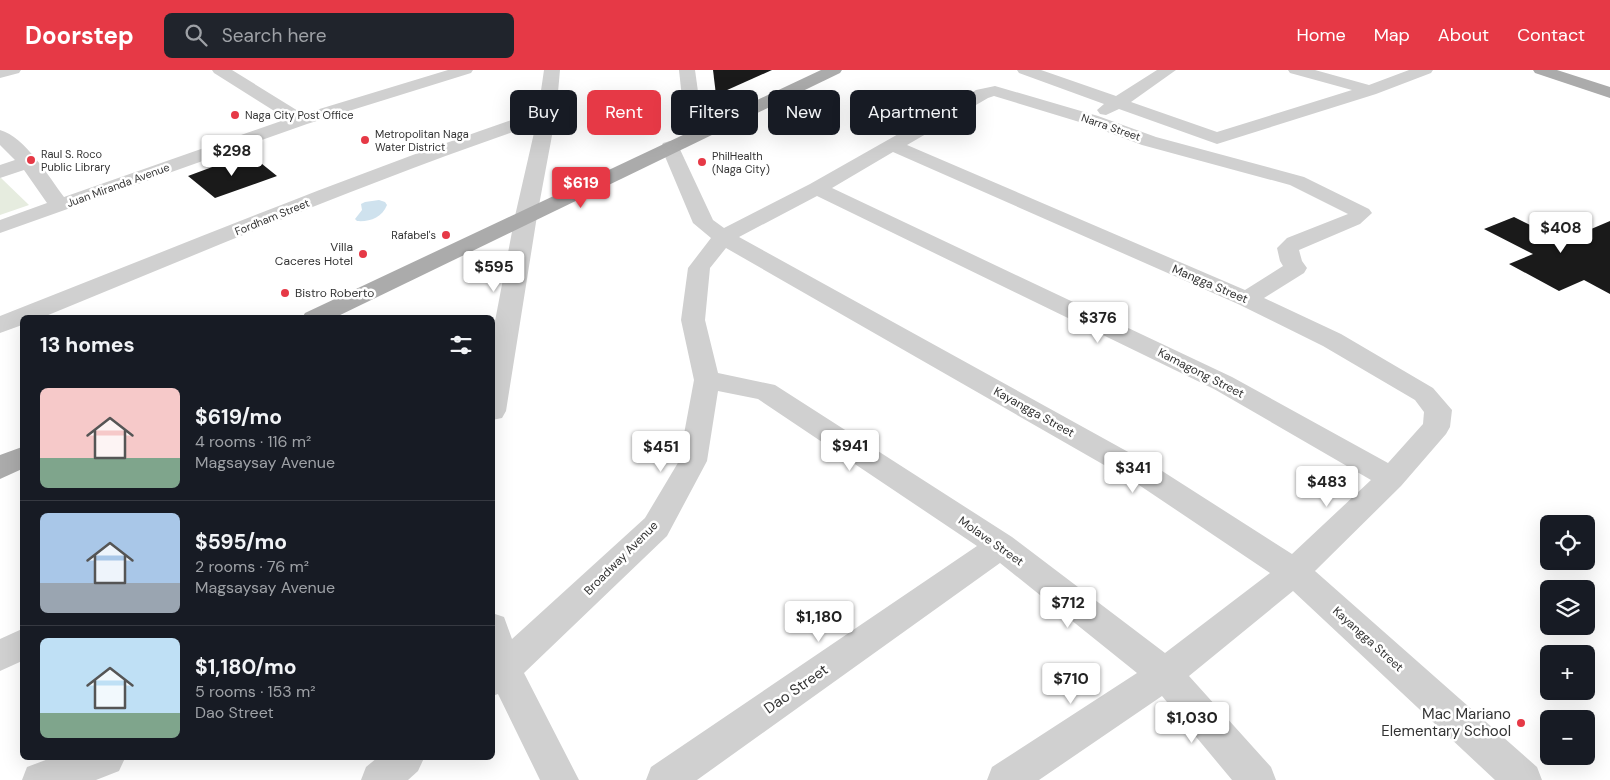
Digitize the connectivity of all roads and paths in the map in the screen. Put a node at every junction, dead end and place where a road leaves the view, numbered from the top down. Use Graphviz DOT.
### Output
graph roads {
  1 [pos="13,70"];
  2 [pos="220,70"];
  3 [pos="415,70"];
  4 [pos="465,70"];
  5 [pos="552,70"];
  6 [pos="687,70"];
  7 [pos="834,70"];
  8 [pos="1168,70"];
  9 [pos="1296,70"];
  10 [pos="1425,70"];
  11 [pos="1032,71"];
  12 [pos="1552,71"];
  13 [pos="0,73"];
  14 [pos="435,79"];
  15 [pos="550,90"];
  16 [pos="690,90"];
  17 [pos="1370,90"];
  18 [pos="1610,93"];
  19 [pos="1118,103"];
  20 [pos="758,105"];
  21 [pos="300,120"];
  22 [pos="1092,120"];
  23 [pos="510,126"];
  24 [pos="543,135"];
  25 [pos="693,135"];
  26 [pos="0,136"];
  27 [pos="892,145"];
  28 [pos="670,146"];
  29 [pos="28,162"];
  30 [pos="0,172"];
  31 [pos="816,188"];
  32 [pos="59,206"];
  33 [pos="526,216"];
  34 [pos="0,226"];
  35 [pos="724,237"];
  36 [pos="1246,299"];
  37 [pos="25,315"];
  38 [pos="320,315"];
  39 [pos="20,317"];
  40 [pos="0,325"];
  41 [pos="496,379"];
  42 [pos="707,380"];
  43 [pos="20,458"];
  44 [pos="0,468"];
  45 [pos="1391,478"];
  46 [pos="1001,546"];
  47 [pos="1294,572"];
  48 [pos="20,645"];
  49 [pos="495,650"];
  50 [pos="0,656"];
  51 [pos="1165,674"];
  52 [pos="498,675"];
  53 [pos="100,760"];
  54 [pos="403,760"];
  55 [pos="41,780"];
  56 [pos="380,780"];
  57 [pos="560,780"];
  58 [pos="665,780"];
  59 [pos="1006,780"];
  60 [pos="1257,780"];
  61 [pos="1523,780"];
  1 -- 13 [label="street"];
  2 -- 21 [label="street"];
  3 -- 14 [label="street"];
  4 -- 14 [label="street, Juan Miranda Avenue"];
  5 -- 15 [label="street"];
  6 -- 16 [label="street"];
  7 -- 20 [label="main road"];
  8 -- 19 [label="street"];
  9 -- 17 [label="street"];
  10 -- 17 [label="street"];
  11 -- 19 [label="street"];
  12 -- 18 [label="main road"];
  14 -- 21 [label="street, Juan Miranda Avenue"];
  17 -- 19 [label="street"];
  19 -- 22 [label="street"];
  21 -- 32 [label="street, Juan Miranda Avenue"];
  22 -- 27 [label="street, Narra Street"];
  22 -- 36 [label="street, Narra Street"];
  23 -- 37 [label="street, Fordham Street"];
  24 -- 33 [label="street"];
  25 -- 28 [label="main road"];
  26 -- 29 [label="street"];
  27 -- 31 [label="street, Narra Street"];
  27 -- 36 [label="street, Mangga Street"];
  28 -- 33 [label="main road"];
  28 -- 35 [label="street, Kayangga Street"];
  29 -- 30 [label="street"];
  29 -- 32 [label="street"];
  31 -- 35 [label="street, Narra Street"];
  31 -- 45 [label="street, Kamagong Street"];
  32 -- 34 [label="street, Juan Miranda Avenue"];
  33 -- 38 [label="main road"];
  33 -- 41 [label="street"];
  35 -- 42 [label="street, Broadway Avenue"];
  35 -- 47 [label="street, Kayangga Street"];
  36 -- 45 [label="street, Mangga Street"];
  39 -- 40 [label="street, Fordham Street"];
  42 -- 46 [label="street, Molave Street"];
  42 -- 52 [label="street, Broadway Avenue"];
  43 -- 44 [label="main road"];
  45 -- 47 [label="street, Mangga Street"];
  46 -- 51 [label="street, Molave Street"];
  46 -- 58 [label="street, Dao Street"];
  47 -- 51 [label="street, Mangga Street"];
  47 -- 61 [label="street, Kayangga Street"];
  48 -- 50 [label="street"];
  49 -- 52 [label="street"];
  51 -- 59 [label="street, Mangga Street"];
  51 -- 60 [label="street, Molave Street"];
  52 -- 57 [label="street"];
  53 -- 55 [label="street"];
  54 -- 56 [label="street"];
}
